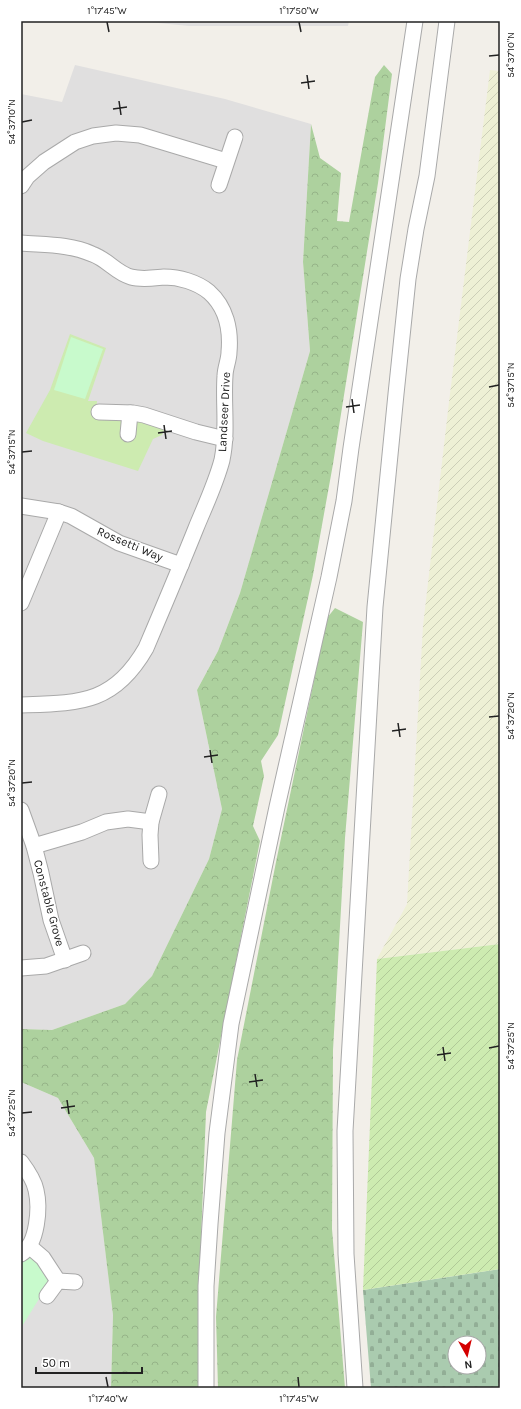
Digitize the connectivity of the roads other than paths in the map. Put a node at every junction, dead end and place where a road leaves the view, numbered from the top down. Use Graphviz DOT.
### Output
graph roads {
  1 [pos="415,21"];
  2 [pos="447,21"];
  3 [pos="234,137"];
  4 [pos="226,161"];
  5 [pos="23,179"];
  6 [pos="219,185"];
  7 [pos="21,243"];
  8 [pos="99,412"];
  9 [pos="130,413"];
  10 [pos="128,434"];
  11 [pos="225,439"];
  12 [pos="21,506"];
  13 [pos="59,512"];
  14 [pos="181,565"];
  15 [pos="21,603"];
  16 [pos="21,705"];
  17 [pos="159,794"];
  18 [pos="21,810"];
  19 [pos="151,822"];
  20 [pos="34,846"];
  21 [pos="151,861"];
  22 [pos="83,953"];
  23 [pos="65,960"];
  24 [pos="21,968"];
  25 [pos="21,1162"];
  26 [pos="25,1250"];
  27 [pos="58,1281"];
  28 [pos="75,1282"];
  29 [pos="48,1296"];
  30 [pos="206,1388"];
  31 [pos="355,1388"];
  1 -- 30 [label="street"];
  2 -- 31 [label="street"];
  3 -- 4 [label="street"];
  4 -- 5 [label="street"];
  4 -- 6 [label="street"];
  7 -- 11 [label="street, Landseer Drive"];
  8 -- 9 [label="street"];
  9 -- 10 [label="street"];
  9 -- 11 [label="street"];
  11 -- 14 [label="street, Landseer Drive"];
  12 -- 13 [label="street, Rossetti Way"];
  13 -- 14 [label="street, Rossetti Way"];
  13 -- 15 [label="street"];
  14 -- 16 [label="street, Landseer Drive"];
  17 -- 19 [label="street"];
  18 -- 20 [label="street, Constable Grove"];
  19 -- 20 [label="street, Constable Grove"];
  19 -- 21 [label="street"];
  20 -- 23 [label="street, Constable Grove"];
  22 -- 23 [label="street, Constable Grove"];
  23 -- 24 [label="street, Constable Grove"];
  25 -- 26 [label="street"];
  26 -- 27 [label="street"];
  27 -- 28 [label="street"];
  27 -- 29 [label="street"];
}
